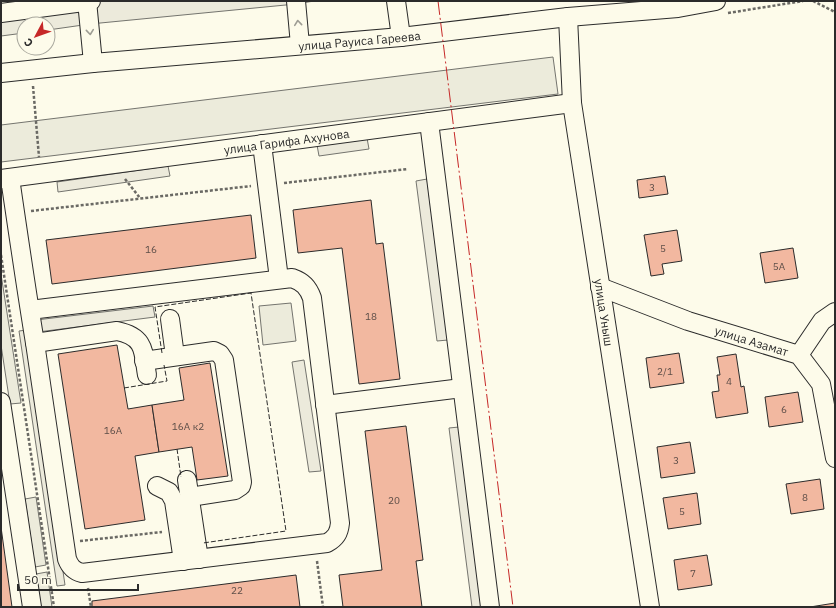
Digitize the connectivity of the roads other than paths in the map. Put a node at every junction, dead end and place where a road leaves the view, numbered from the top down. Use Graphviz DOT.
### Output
graph roads {
  1 [pos="87,1"];
  2 [pos="91,1"];
  3 [pos="296,1"];
  4 [pos="396,1"];
  5 [pos="716,1"];
  6 [pos="599,8"];
  7 [pos="1,13"];
  8 [pos="568,17"];
  9 [pos="401,37"];
  10 [pos="300,45"];
  11 [pos="93,63"];
  12 [pos="1,73"];
  13 [pos="572,103"];
  14 [pos="429,122"];
  15 [pos="262,144"];
  16 [pos="5,178"];
  17 [pos="279,279"];
  18 [pos="600,288"];
  19 [pos="30,310"];
  20 [pos="835,312"];
  21 [pos="170,319"];
  22 [pos="35,344"];
  23 [pos="799,355"];
  24 [pos="175,356"];
  25 [pos="462,388"];
  26 [pos="1,402"];
  27 [pos="325,405"];
  28 [pos="5,455"];
  29 [pos="835,458"];
  30 [pos="157,486"];
  31 [pos="191,560"];
  32 [pos="32,607"];
  33 [pos="490,607"];
  34 [pos="650,607"];
  1 -- 2 [label="street"];
  1 -- 7 [label="street"];
  1 -- 11 [label="street, one-way"];
  10 -- 3 [label="street, one-way"];
  4 -- 9 [label="street"];
  5 -- 6 [label="street, улица Рауиса Гареева"];
  6 -- 8 [label="street, улица Рауиса Гареева"];
  8 -- 9 [label="street, улица Рауиса Гареева"];
  8 -- 13 [label="street, улица Уныш"];
  9 -- 10 [label="street, улица Рауиса Гареева"];
  10 -- 11 [label="street, улица Рауиса Гареева"];
  11 -- 12 [label="street, улица Рауиса Гареева"];
  13 -- 14 [label="street, улица Гарифа Ахунова"];
  13 -- 18 [label="street, улица Уныш"];
  14 -- 15 [label="street, улица Гарифа Ахунова"];
  14 -- 25 [label="street"];
  15 -- 16 [label="street, улица Гарифа Ахунова"];
  15 -- 17 [label="street"];
  16 -- 19 [label="street"];
  17 -- 19 [label="street"];
  17 -- 27 [label="street"];
  18 -- 23 [label="street, улица Азамат"];
  18 -- 34 [label="street, улица Уныш"];
  19 -- 22 [label="street"];
  20 -- 23 [label="street"];
  21 -- 24 [label="street"];
  22 -- 24 [label="street"];
  22 -- 31 [label="street"];
  23 -- 29 [label="street, улица Азамат"];
  24 -- 31 [label="street"];
  25 -- 27 [label="street"];
  25 -- 33 [label="street"];
  26 -- 28 [label="street"];
  27 -- 31 [label="street"];
  28 -- 32 [label="street"];
  30 -- 31 [label="street"];
}
